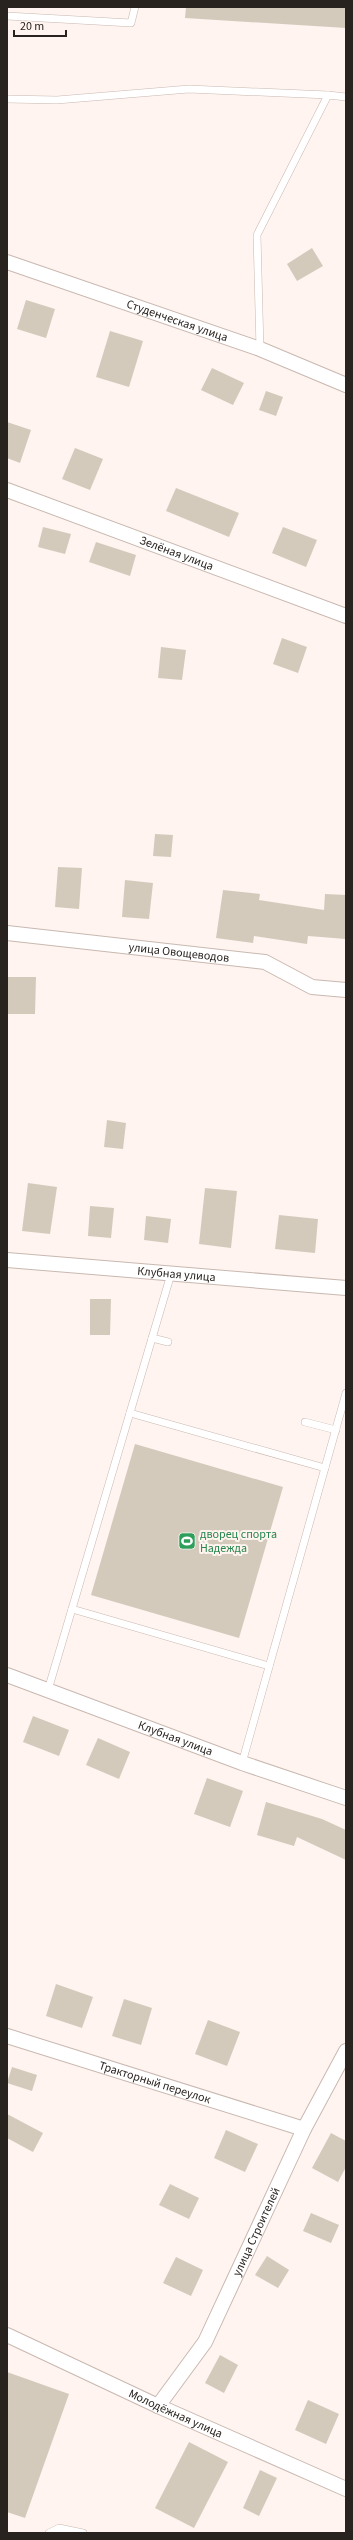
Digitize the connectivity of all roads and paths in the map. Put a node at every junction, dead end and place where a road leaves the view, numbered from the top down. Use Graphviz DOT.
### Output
graph roads {
  1 [pos="135,7"];
  2 [pos="7,16"];
  3 [pos="328,95"];
  4 [pos="346,97"];
  5 [pos="7,99"];
  6 [pos="7,262"];
  7 [pos="260,349"];
  8 [pos="346,385"];
  9 [pos="7,490"];
  10 [pos="346,616"];
  11 [pos="7,933"];
  12 [pos="346,990"];
  13 [pos="7,1260"];
  14 [pos="171,1274"];
  15 [pos="346,1288"];
  16 [pos="152,1338"];
  17 [pos="168,1342"];
  18 [pos="346,1393"];
  19 [pos="130,1413"];
  20 [pos="305,1422"];
  21 [pos="336,1430"];
  22 [pos="325,1468"];
  23 [pos="72,1609"];
  24 [pos="269,1666"];
  25 [pos="7,1675"];
  26 [pos="48,1690"];
  27 [pos="242,1763"];
  28 [pos="346,1798"];
  29 [pos="7,2036"];
  30 [pos="346,2051"];
  31 [pos="304,2129"];
  32 [pos="7,2335"];
  33 [pos="158,2406"];
  34 [pos="346,2488"];
  35 [pos="49,2533"];
  36 [pos="83,2533"];
  1 -- 2 [label="lane"];
  3 -- 4 [label="lane"];
  3 -- 5 [label="lane"];
  3 -- 7 [label="lane"];
  6 -- 7 [label="street, Студенческая улица"];
  7 -- 8 [label="street, Студенческая улица"];
  9 -- 10 [label="street, Зелёная улица"];
  11 -- 12 [label="street, улица Овощеводов"];
  13 -- 14 [label="street, Клубная улица"];
  14 -- 15 [label="street, Клубная улица"];
  14 -- 16 [label="lane"];
  16 -- 17 [label="lane"];
  16 -- 19 [label="lane"];
  18 -- 21 [label="lane"];
  19 -- 22 [label="lane"];
  19 -- 23 [label="lane"];
  20 -- 21 [label="lane"];
  21 -- 22 [label="lane"];
  22 -- 24 [label="lane"];
  23 -- 24 [label="lane"];
  23 -- 26 [label="lane"];
  24 -- 27 [label="lane"];
  25 -- 26 [label="street, Клубная улица"];
  26 -- 27 [label="street, Клубная улица"];
  27 -- 28 [label="street, Клубная улица"];
  29 -- 31 [label="street, Тракторный переулок"];
  30 -- 31 [label="street, улица Строителей"];
  31 -- 33 [label="street, улица Строителей"];
  32 -- 33 [label="street, Молодёжная улица"];
  33 -- 34 [label="street, Молодёжная улица"];
  35 -- 36 [label="lane"];
}
